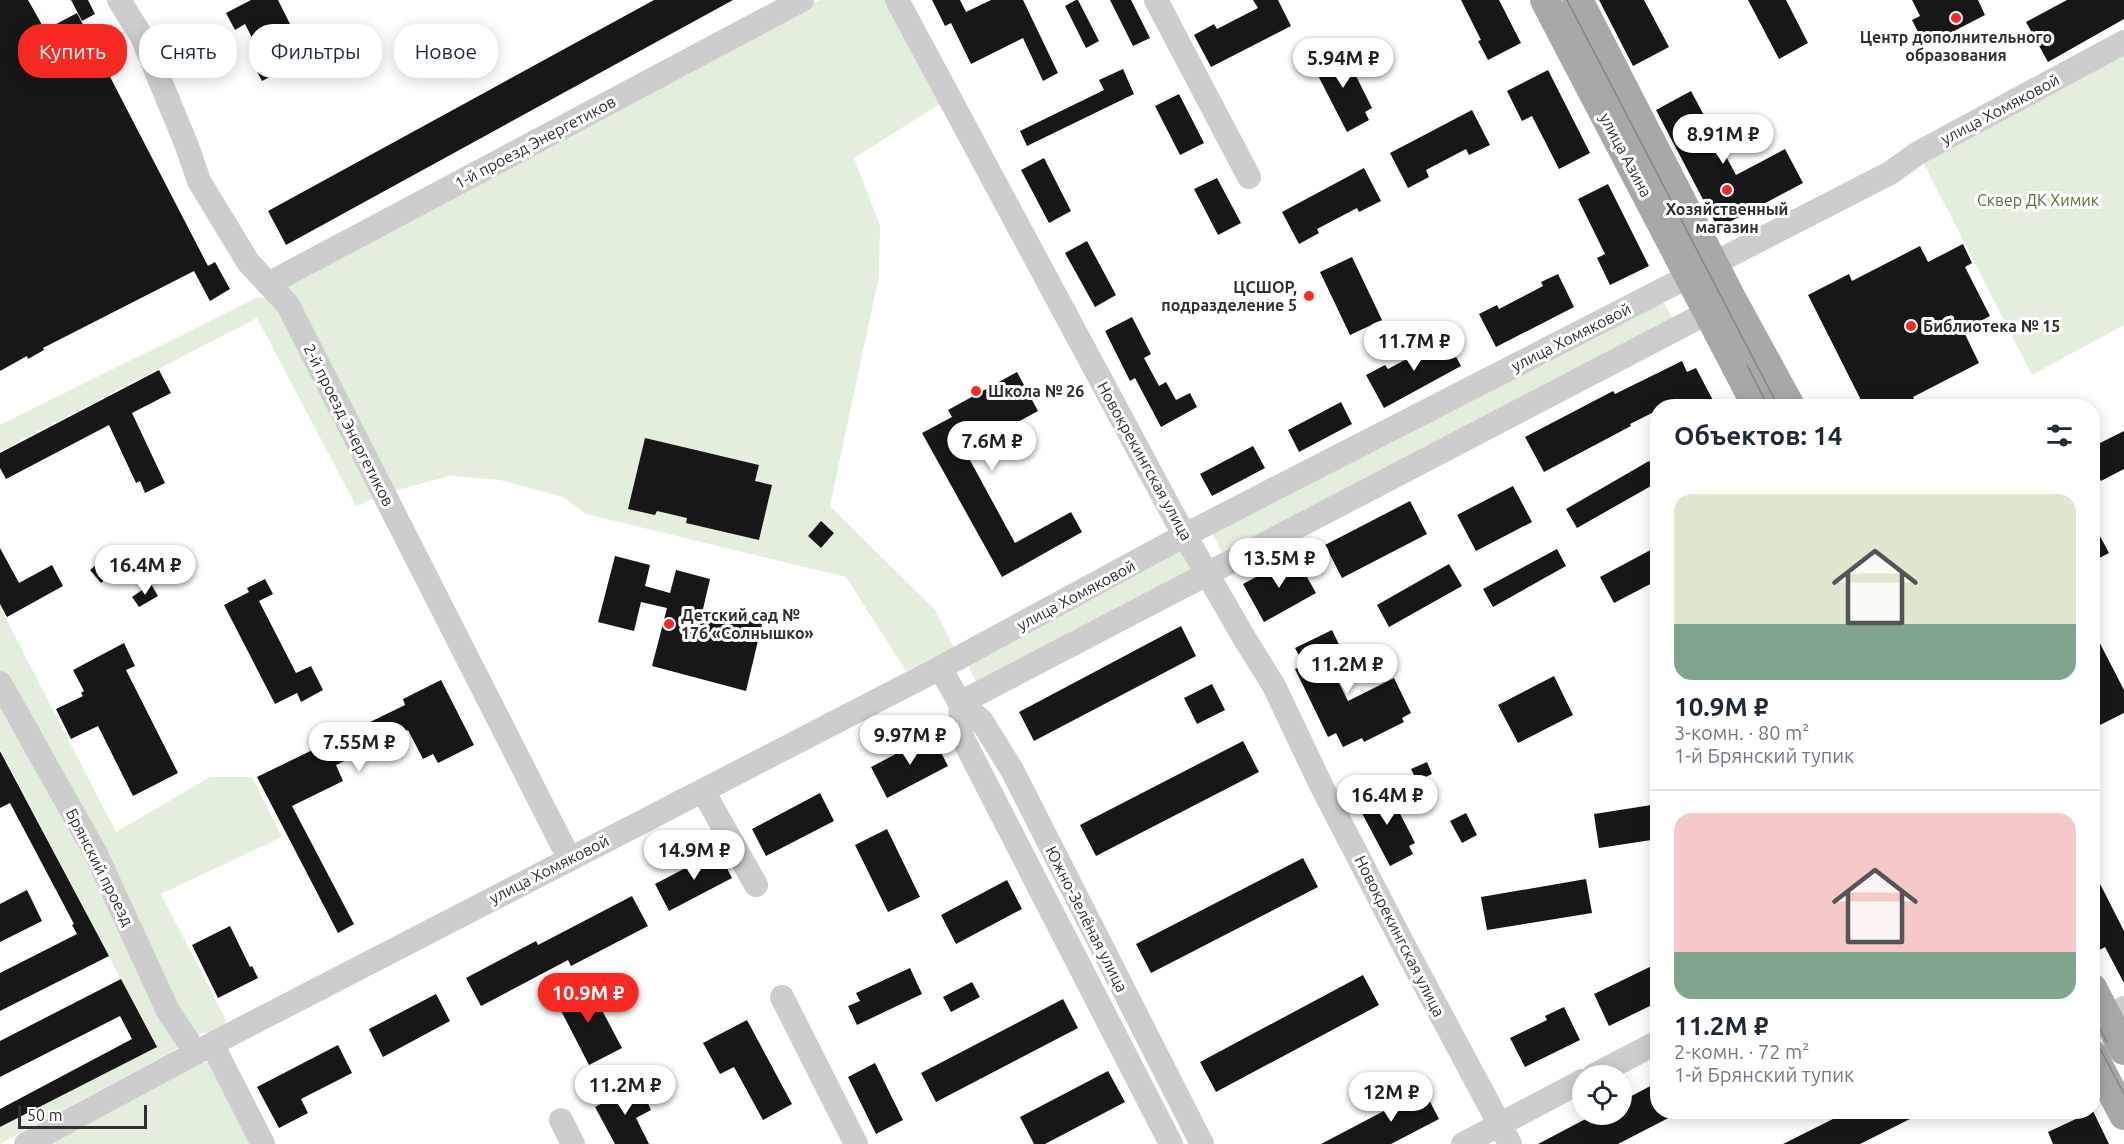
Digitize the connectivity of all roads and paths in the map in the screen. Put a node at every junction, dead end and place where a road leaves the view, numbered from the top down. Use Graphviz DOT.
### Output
graph roads {
  1 [pos="119,0"];
  2 [pos="802,0"];
  3 [pos="897,0"];
  4 [pos="1156,0"];
  5 [pos="1545,0"];
  6 [pos="1578,0"];
  7 [pos="2124,42"];
  8 [pos="1250,177"];
  9 [pos="1702,269"];
  10 [pos="268,284"];
  11 [pos="1720,306"];
  12 [pos="1754,399"];
  13 [pos="1785,399"];
  14 [pos="1185,535"];
  15 [pos="1207,574"];
  16 [pos="947,665"];
  17 [pos="0,683"];
  18 [pos="960,703"];
  19 [pos="703,791"];
  20 [pos="569,858"];
  21 [pos="756,885"];
  22 [pos="782,997"];
  23 [pos="2100,1002"];
  24 [pos="2108,1016"];
  25 [pos="1650,1046"];
  26 [pos="204,1048"];
  27 [pos="2124,1050"];
  28 [pos="1614,1065"];
  29 [pos="2100,1069"];
  30 [pos="1572,1088"];
  31 [pos="2124,1115"];
  32 [pos="561,1120"];
  33 [pos="1505,1134"];
  34 [pos="26,1144"];
  35 [pos="263,1144"];
  36 [pos="573,1144"];
  37 [pos="856,1144"];
  38 [pos="1171,1144"];
  39 [pos="1202,1144"];
  40 [pos="1463,1144"];
  1 -- 10 [label="street, 2-й проезд Энергетиков"];
  2 -- 10 [label="street, 1-й проезд Энергетиков"];
  3 -- 14 [label="street, Новокрекингская улица"];
  4 -- 8 [label="street"];
  5 -- 9 [label="main road, улица Азина"];
  6 -- 9 [label="main road, улица Азина"];
  7 -- 9 [label="street, улица Хомяковой"];
  9 -- 11 [label="main road, улица Азина"];
  9 -- 14 [label="street, улица Хомяковой"];
  10 -- 20 [label="street, 2-й проезд Энергетиков"];
  11 -- 12 [label="main road, улица Азина"];
  11 -- 13 [label="main road, улица Азина"];
  11 -- 15 [label="street"];
  14 -- 15 [label="street, Новокрекингская улица"];
  14 -- 16 [label="street, улица Хомяковой"];
  15 -- 18 [label="street"];
  15 -- 33 [label="street, Новокрекингская улица"];
  16 -- 18 [label="street, Южно-Зелёная улица"];
  16 -- 19 [label="street, улица Хомяковой"];
  17 -- 26 [label="street, Брянский проезд"];
  18 -- 38 [label="street, Южно-Зелёная улица"];
  18 -- 39 [label="street, Южно-Зелёная улица"];
  19 -- 20 [label="street, улица Хомяковой"];
  19 -- 21 [label="street"];
  20 -- 26 [label="street, улица Хомяковой"];
  22 -- 37 [label="street"];
  23 -- 24 [label="main road"];
  24 -- 27 [label="main road"];
  25 -- 28 [label="street"];
  26 -- 34 [label="street, улица Хомяковой"];
  26 -- 35 [label="street, Брянский проезд"];
  29 -- 31 [label="main road"];
  30 -- 33 [label="street"];
  32 -- 36 [label="street"];
  33 -- 40 [label="street"];
}
